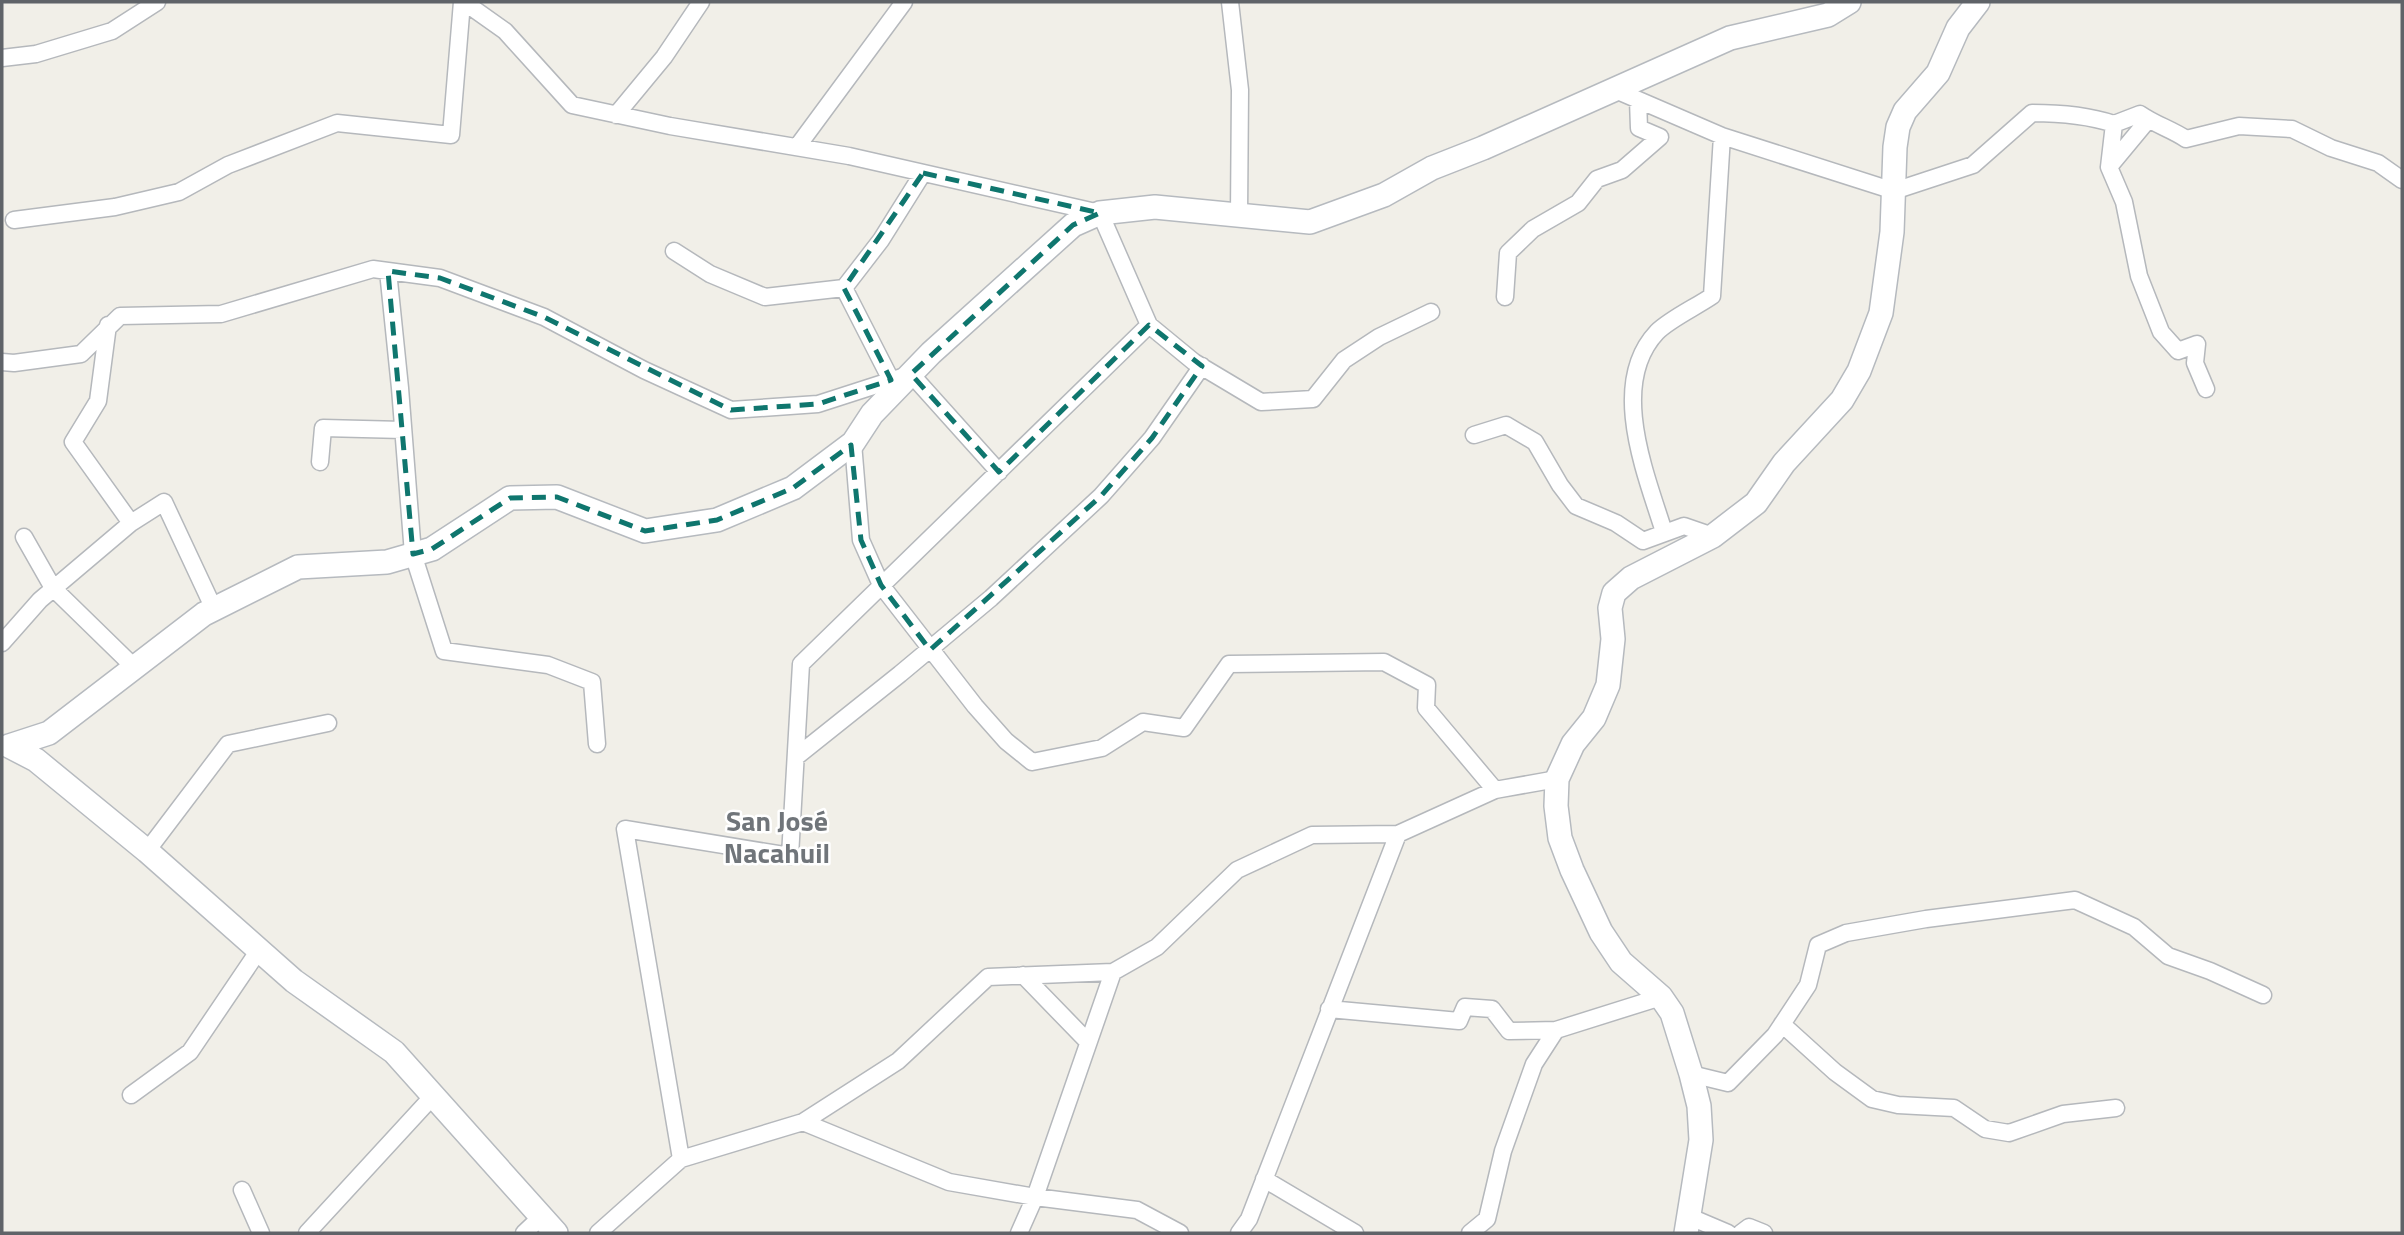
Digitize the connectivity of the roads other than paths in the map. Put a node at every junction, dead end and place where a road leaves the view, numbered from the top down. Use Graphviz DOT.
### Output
graph roads {
  1 [pos="156,2"];
  2 [pos="463,2"];
  3 [pos="701,2"];
  4 [pos="904,2"];
  5 [pos="1230,2"];
  6 [pos="1849,2"];
  7 [pos="1978,2"];
  8 [pos="2,58"];
  9 [pos="1614,89"];
  10 [pos="1639,100"];
  11 [pos="616,115"];
  12 [pos="2148,120"];
  13 [pos="2114,124"];
  14 [pos="1722,136"];
  15 [pos="797,147"];
  16 [pos="2109,167"];
  17 [pos="923,173"];
  18 [pos="2402,180"];
  19 [pos="1894,191"];
  20 [pos="1100,213"];
  21 [pos="1239,215"];
  22 [pos="14,220"];
  23 [pos="674,251"];
  24 [pos="388,271"];
  25 [pos="844,288"];
  26 [pos="1505,297"];
  27 [pos="1431,312"];
  28 [pos="108,325"];
  29 [pos="1149,325"];
  30 [pos="2,362"];
  31 [pos="1202,366"];
  32 [pos="901,377"];
  33 [pos="2206,389"];
  34 [pos="403,430"];
  35 [pos="1474,435"];
  36 [pos="853,443"];
  37 [pos="320,463"];
  38 [pos="999,472"];
  39 [pos="131,523"];
  40 [pos="1664,532"];
  41 [pos="1713,536"];
  42 [pos="24,537"];
  43 [pos="413,554"];
  44 [pos="881,585"];
  45 [pos="53,589"];
  46 [pos="214,609"];
  47 [pos="2,643"];
  48 [pos="930,650"];
  49 [pos="134,667"];
  50 [pos="328,723"];
  51 [pos="4,744"];
  52 [pos="597,744"];
  53 [pos="796,757"];
  54 [pos="1557,779"];
  55 [pos="1495,790"];
  56 [pos="1398,834"];
  57 [pos="147,850"];
  58 [pos="259,950"];
  59 [pos="1113,972"];
  60 [pos="1023,975"];
  61 [pos="2263,995"];
  62 [pos="1661,997"];
  63 [pos="1329,1009"];
  64 [pos="1782,1024"];
  65 [pos="1556,1030"];
  66 [pos="1088,1042"];
  67 [pos="1691,1074"];
  68 [pos="131,1096"];
  69 [pos="433,1096"];
  70 [pos="2116,1108"];
  71 [pos="803,1122"];
  72 [pos="681,1159"];
  73 [pos="1264,1179"];
  74 [pos="242,1190"];
  75 [pos="1035,1197"];
  76 [pos="549,1225"];
  77 [pos="1687,1225"];
  78 [pos="261,1233"];
  79 [pos="307,1233"];
  80 [pos="524,1233"];
  81 [pos="598,1233"];
  82 [pos="1019,1233"];
  83 [pos="1180,1233"];
  84 [pos="1239,1233"];
  85 [pos="1355,1233"];
  86 [pos="1470,1233"];
  87 [pos="1728,1233"];
  88 [pos="1741,1233"];
  89 [pos="1764,1233"];
  1 -- 8 [label="street"];
  2 -- 11 [label="street"];
  2 -- 22 [label="street"];
  3 -- 11 [label="street"];
  4 -- 15 [label="street"];
  5 -- 21 [label="street"];
  6 -- 9 [label="street"];
  7 -- 19 [label="street"];
  9 -- 10 [label="street"];
  9 -- 21 [label="street"];
  10 -- 14 [label="street"];
  10 -- 26 [label="street"];
  11 -- 15 [label="street"];
  12 -- 13 [label="street"];
  12 -- 16 [label="street"];
  12 -- 18 [label="street"];
  13 -- 16 [label="street"];
  13 -- 19 [label="street"];
  14 -- 19 [label="street"];
  14 -- 40 [label="street"];
  15 -- 17 [label="street"];
  16 -- 33 [label="street"];
  17 -- 20 [label="street"];
  17 -- 25 [label="street"];
  19 -- 41 [label="street"];
  20 -- 21 [label="street"];
  20 -- 29 [label="street"];
  20 -- 32 [label="street"];
  23 -- 25 [label="street"];
  24 -- 28 [label="street"];
  24 -- 32 [label="street"];
  24 -- 34 [label="street"];
  25 -- 32 [label="street"];
  27 -- 31 [label="street"];
  28 -- 30 [label="street"];
  28 -- 39 [label="street"];
  29 -- 31 [label="street"];
  29 -- 38 [label="street"];
  31 -- 48 [label="street"];
  32 -- 36 [label="street"];
  32 -- 38 [label="street"];
  34 -- 37 [label="street"];
  34 -- 43 [label="street"];
  35 -- 40 [label="street"];
  36 -- 43 [label="street"];
  36 -- 44 [label="street"];
  38 -- 44 [label="street"];
  39 -- 45 [label="street"];
  39 -- 46 [label="street"];
  40 -- 41 [label="street"];
  41 -- 54 [label="street"];
  42 -- 45 [label="street"];
  43 -- 46 [label="street"];
  43 -- 52 [label="street"];
  44 -- 48 [label="street"];
  44 -- 53 [label="street"];
  45 -- 47 [label="street"];
  45 -- 49 [label="street"];
  46 -- 49 [label="street"];
  48 -- 53 [label="street"];
  48 -- 55 [label="street"];
  49 -- 51 [label="street"];
  50 -- 57 [label="street"];
  51 -- 57 [label="street"];
  53 -- 72 [label="street"];
  54 -- 55 [label="street"];
  54 -- 62 [label="street"];
  55 -- 56 [label="street"];
  56 -- 59 [label="street"];
  56 -- 63 [label="street"];
  57 -- 58 [label="street"];
  58 -- 68 [label="street"];
  58 -- 69 [label="street"];
  59 -- 60 [label="street"];
  59 -- 66 [label="street"];
  60 -- 66 [label="street"];
  60 -- 71 [label="street"];
  61 -- 64 [label="street"];
  62 -- 65 [label="street"];
  62 -- 67 [label="street"];
  63 -- 65 [label="street"];
  63 -- 73 [label="street"];
  64 -- 67 [label="street"];
  64 -- 70 [label="street"];
  65 -- 86 [label="street"];
  66 -- 75 [label="street"];
  67 -- 77 [label="street"];
  69 -- 76 [label="street"];
  69 -- 79 [label="street"];
  71 -- 72 [label="street"];
  71 -- 75 [label="street"];
  72 -- 81 [label="street"];
  73 -- 84 [label="street"];
  73 -- 85 [label="street"];
  74 -- 78 [label="street"];
  75 -- 82 [label="street"];
  75 -- 83 [label="street"];
  76 -- 80 [label="street"];
  77 -- 87 [label="street"];
  88 -- 89 [label="street"];
}
